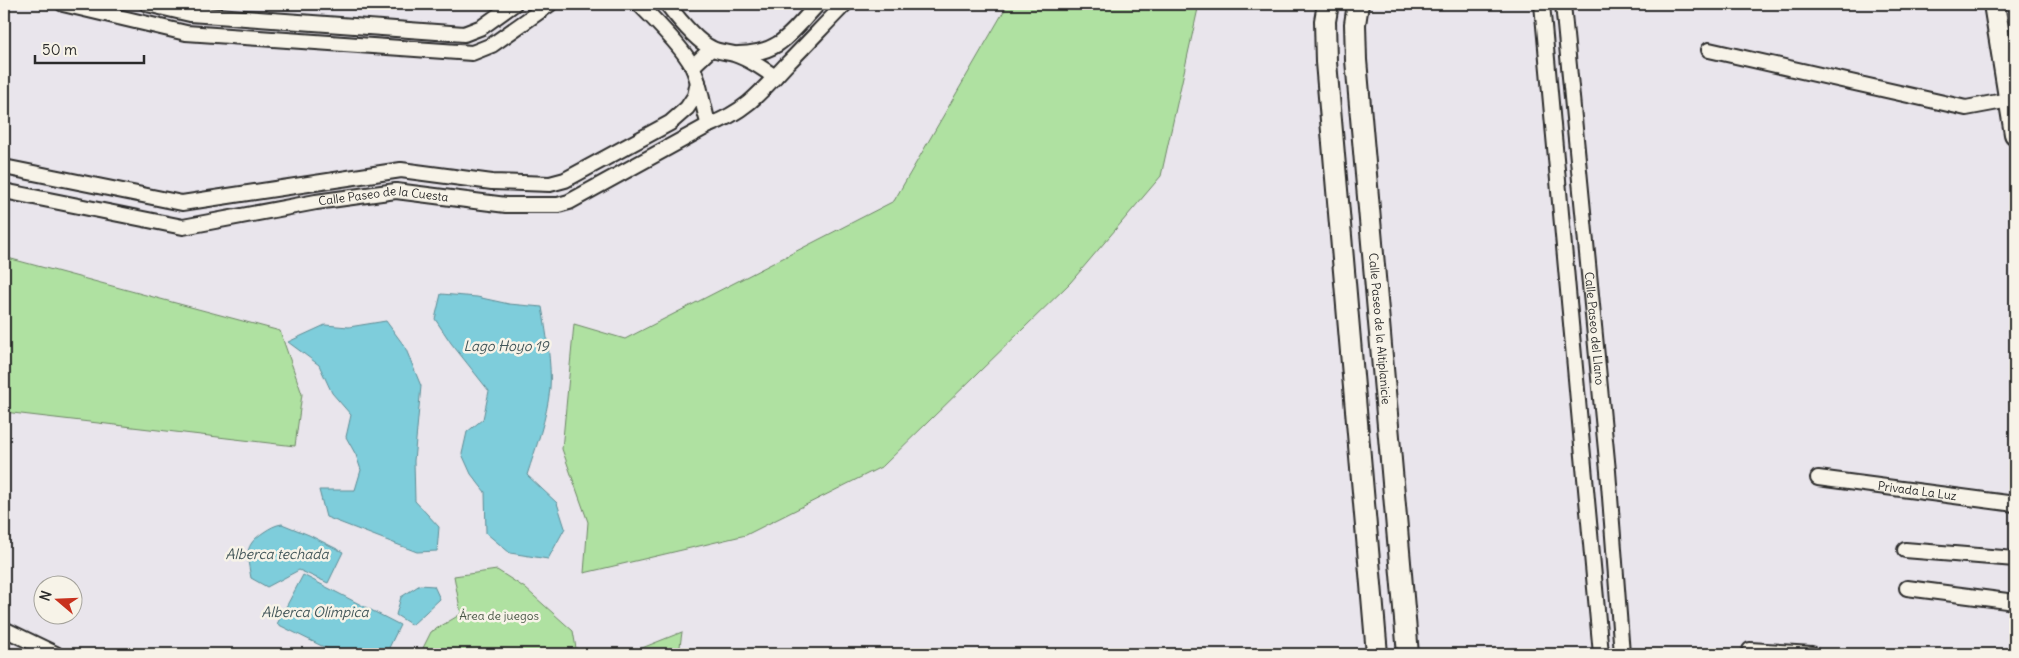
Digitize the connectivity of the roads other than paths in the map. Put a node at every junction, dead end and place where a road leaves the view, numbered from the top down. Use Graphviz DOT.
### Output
graph roads {
  1 [pos="63,4"];
  2 [pos="147,4"];
  3 [pos="514,4"];
  4 [pos="550,4"];
  5 [pos="639,4"];
  6 [pos="667,4"];
  7 [pos="818,4"];
  8 [pos="845,4"];
  9 [pos="1328,4"];
  10 [pos="1358,4"];
  11 [pos="1542,4"];
  12 [pos="1563,4"];
  13 [pos="1994,4"];
  14 [pos="231,17"];
  15 [pos="230,36"];
  16 [pos="711,48"];
  17 [pos="1709,50"];
  18 [pos="735,54"];
  19 [pos="1568,58"];
  20 [pos="1356,60"];
  21 [pos="1547,60"];
  22 [pos="1326,62"];
  23 [pos="693,66"];
  24 [pos="775,76"];
  25 [pos="698,82"];
  26 [pos="2009,100"];
  27 [pos="709,125"];
  28 [pos="2015,134"];
  29 [pos="4,167"];
  30 [pos="473,180"];
  31 [pos="4,191"];
  32 [pos="157,198"];
  33 [pos="469,200"];
  34 [pos="153,221"];
  35 [pos="1387,414"];
  36 [pos="1358,416"];
  37 [pos="1608,471"];
  38 [pos="1586,474"];
  39 [pos="1818,478"];
  40 [pos="2015,504"];
  41 [pos="1905,550"];
  42 [pos="2015,559"];
  43 [pos="1907,588"];
  44 [pos="2015,602"];
  45 [pos="4,629"];
  46 [pos="4,650"];
  47 [pos="1750,650"];
  48 [pos="11,654"];
  49 [pos="56,654"];
  50 [pos="1377,654"];
  51 [pos="1408,654"];
  52 [pos="1601,654"];
  53 [pos="1622,654"];
  54 [pos="1812,654"];
  1 -- 15 [label="street"];
  2 -- 14 [label="street"];
  3 -- 14 [label="street"];
  4 -- 15 [label="street"];
  5 -- 23 [label="street"];
  6 -- 16 [label="street"];
  7 -- 18 [label="street"];
  8 -- 24 [label="street, Calle Paseo de la Cuesta"];
  9 -- 22 [label="street"];
  10 -- 20 [label="street, Calle Paseo de la Altiplanicie"];
  11 -- 21 [label="street, Calle Paseo del Llano"];
  12 -- 19 [label="street, Calle Paseo del Llano"];
  13 -- 26 [label="street"];
  14 -- 15 [label="street"];
  16 -- 18 [label="street"];
  16 -- 23 [label="street"];
  17 -- 26 [label="street"];
  18 -- 24 [label="street"];
  19 -- 21 [label="street"];
  19 -- 37 [label="street, Calle Paseo del Llano"];
  20 -- 22 [label="street"];
  20 -- 35 [label="street, Calle Paseo de la Altiplanicie"];
  21 -- 38 [label="street, Calle Paseo del Llano"];
  22 -- 36 [label="street"];
  23 -- 25 [label="street"];
  24 -- 27 [label="street, Calle Paseo de la Cuesta"];
  25 -- 27 [label="street"];
  25 -- 30 [label="street, Calle Paseo de la Cuesta"];
  26 -- 28 [label="street"];
  27 -- 33 [label="street, Calle Paseo de la Cuesta"];
  29 -- 32 [label="street, Calle Paseo de la Cuesta"];
  30 -- 32 [label="street, Calle Paseo de la Cuesta"];
  30 -- 33 [label="street"];
  31 -- 34 [label="street, Calle Paseo de la Cuesta"];
  32 -- 34 [label="street"];
  33 -- 34 [label="street, Calle Paseo de la Cuesta"];
  35 -- 36 [label="street"];
  35 -- 51 [label="street, Calle Paseo de la Altiplanicie"];
  36 -- 50 [label="street"];
  37 -- 38 [label="street"];
  37 -- 53 [label="street, Calle Paseo del Llano"];
  38 -- 52 [label="street, Calle Paseo del Llano"];
  39 -- 40 [label="street, Privada La Luz"];
  41 -- 42 [label="street"];
  43 -- 44 [label="street"];
  45 -- 49 [label="street"];
  46 -- 48 [label="lane"];
  47 -- 54 [label="street"];
}
